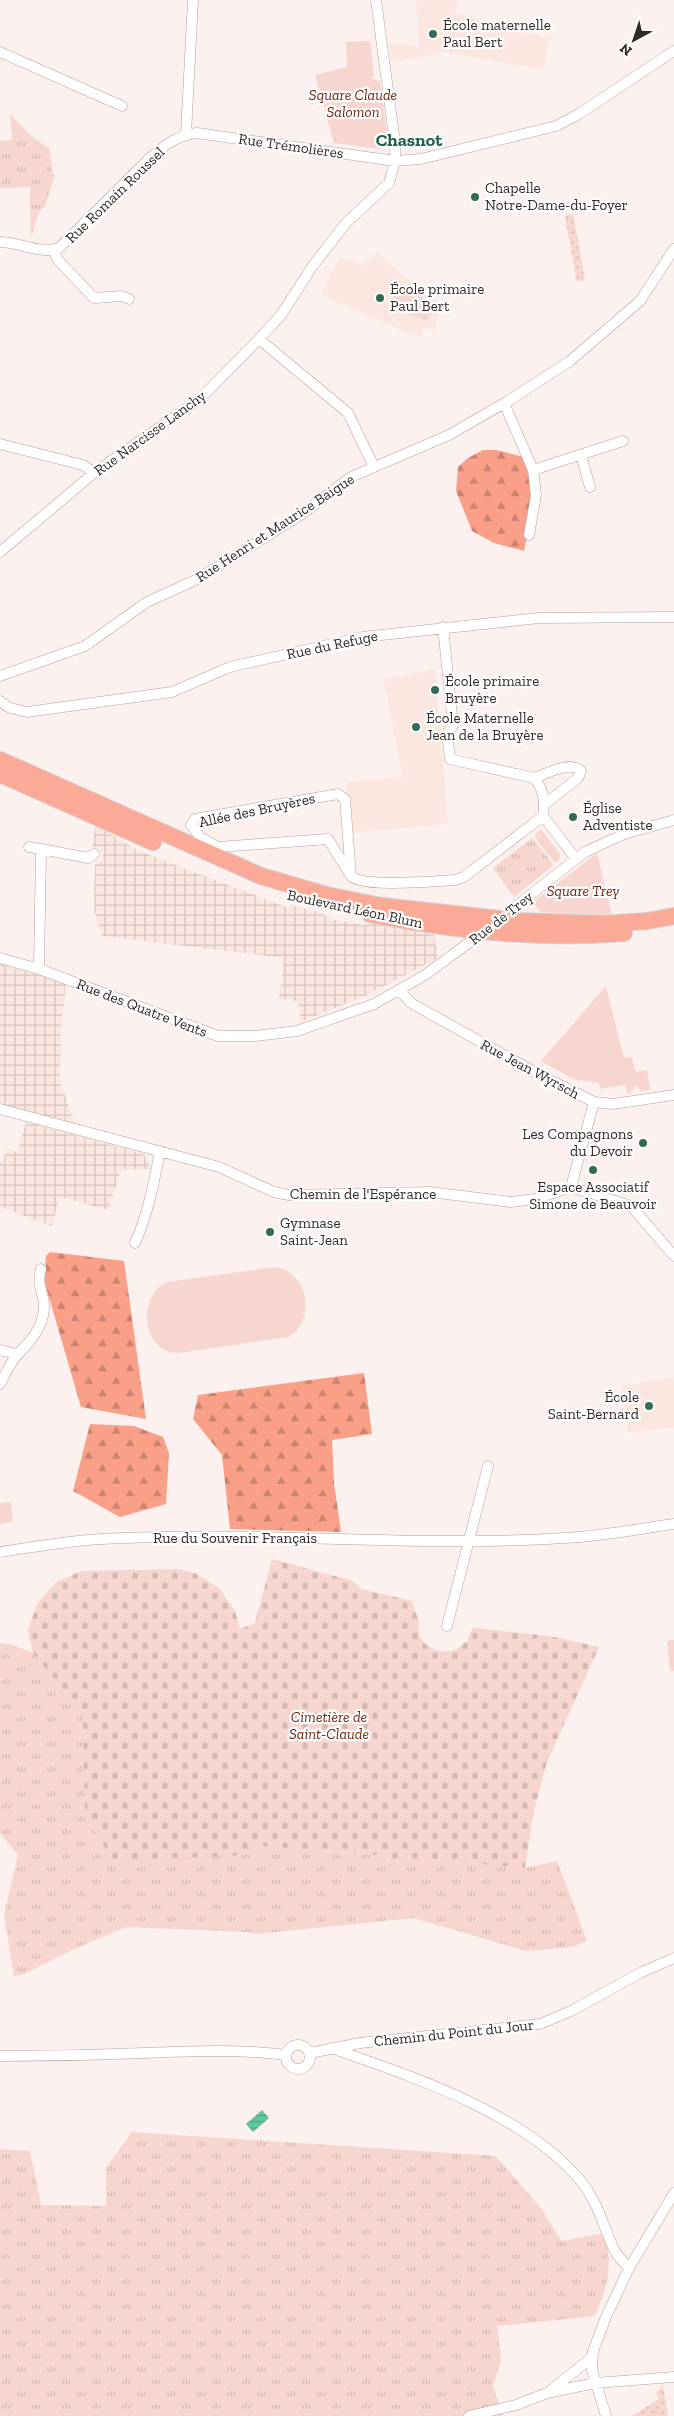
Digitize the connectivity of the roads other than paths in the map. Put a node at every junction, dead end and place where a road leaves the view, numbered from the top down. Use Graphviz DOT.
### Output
graph roads {
  1 [pos="193,0"];
  2 [pos="376,0"];
  3 [pos="674,50"];
  4 [pos="0,52"];
  5 [pos="122,106"];
  6 [pos="186,134"];
  7 [pos="395,161"];
  8 [pos="0,242"];
  9 [pos="674,249"];
  10 [pos="54,250"];
  11 [pos="129,299"];
  12 [pos="259,339"];
  13 [pos="504,403"];
  14 [pos="623,441"];
  15 [pos="0,444"];
  16 [pos="581,455"];
  17 [pos="374,467"];
  18 [pos="534,470"];
  19 [pos="94,473"];
  20 [pos="590,487"];
  21 [pos="529,535"];
  22 [pos="0,552"];
  23 [pos="674,617"];
  24 [pos="443,627"];
  25 [pos="0,676"];
  26 [pos="0,701"];
  27 [pos="0,760"];
  28 [pos="0,774"];
  29 [pos="534,778"];
  30 [pos="544,804"];
  31 [pos="543,816"];
  32 [pos="674,820"];
  33 [pos="29,847"];
  34 [pos="41,849"];
  35 [pos="94,854"];
  36 [pos="576,859"];
  37 [pos="351,876"];
  38 [pos="525,898"];
  39 [pos="674,916"];
  40 [pos="500,918"];
  41 [pos="604,924"];
  42 [pos="674,927"];
  43 [pos="452,928"];
  44 [pos="484,932"];
  45 [pos="459,950"];
  46 [pos="0,958"];
  47 [pos="39,969"];
  48 [pos="400,991"];
  49 [pos="674,1095"];
  50 [pos="594,1102"];
  51 [pos="0,1109"];
  52 [pos="160,1151"];
  53 [pos="571,1186"];
  54 [pos="134,1243"];
  55 [pos="674,1256"];
  56 [pos="41,1269"];
  57 [pos="0,1350"];
  58 [pos="17,1354"];
  59 [pos="0,1384"];
  60 [pos="488,1466"];
  61 [pos="674,1524"];
  62 [pos="470,1540"];
  63 [pos="0,1552"];
  64 [pos="447,1626"];
  65 [pos="674,1958"];
  66 [pos="360,2043"];
  67 [pos="331,2048"];
  68 [pos="310,2053"];
  69 [pos="286,2055"];
  70 [pos="0,2056"];
  71 [pos="360,2058"];
  72 [pos="673,2196"];
  73 [pos="629,2268"];
  74 [pos="591,2358"];
  75 [pos="674,2377"];
  76 [pos="595,2383"];
  77 [pos="547,2393"];
  78 [pos="469,2416"];
  79 [pos="606,2416"];
  1 -- 6 [label="street"];
  2 -- 7 [label="street"];
  3 -- 7 [label="street, Rue Trémolières"];
  4 -- 5 [label="street"];
  6 -- 7 [label="street, Rue Trémolières"];
  6 -- 10 [label="street, Rue Romain Roussel"];
  7 -- 12 [label="street, Rue Narcisse Lanchy"];
  8 -- 10 [label="street, Rue Romain Roussel"];
  9 -- 13 [label="street, Rue Henri et Maurice Baigue"];
  10 -- 11 [label="street"];
  12 -- 17 [label="street"];
  12 -- 19 [label="street, Rue Narcisse Lanchy"];
  13 -- 17 [label="street, Rue Henri et Maurice Baigue"];
  13 -- 18 [label="street"];
  14 -- 16 [label="street"];
  15 -- 19 [label="street"];
  16 -- 18 [label="street"];
  16 -- 20 [label="street"];
  17 -- 25 [label="street, Rue Henri et Maurice Baigue"];
  18 -- 21 [label="street"];
  19 -- 22 [label="street, Rue Narcisse Lanchy"];
  23 -- 24 [label="street, Rue du Refuge"];
  24 -- 26 [label="street, Rue du Refuge"];
  24 -- 29 [label="street"];
  27 -- 40 [label="main road, Boulevard Léon Blum"];
  28 -- 43 [label="main road, Boulevard Léon Blum"];
  29 -- 30 [label="street"];
  29 -- 30 [label="street"];
  30 -- 31 [label="street"];
  31 -- 36 [label="street"];
  31 -- 37 [label="street"];
  32 -- 36 [label="street, Rue de Trey"];
  33 -- 34 [label="street"];
  34 -- 35 [label="street"];
  34 -- 47 [label="street"];
  36 -- 38 [label="street, Rue de Trey"];
  37 -- 37 [label="street, Allée des Bruyères"];
  38 -- 40 [label="street, Rue de Trey"];
  38 -- 41 [label="street, Boulevard Léon Blum"];
  39 -- 41 [label="main road, Boulevard Léon Blum"];
  40 -- 41 [label="main road, Boulevard Léon Blum"];
  40 -- 44 [label="street, Rue de Trey"];
  42 -- 44 [label="main road, Boulevard Léon Blum"];
  43 -- 44 [label="main road, Boulevard Léon Blum"];
  43 -- 45 [label="street, Rue de Trey"];
  44 -- 45 [label="street, Rue de Trey"];
  45 -- 48 [label="street, Rue de Trey"];
  46 -- 47 [label="street, Rue des Quatre Vents"];
  47 -- 48 [label="street, Rue des Quatre Vents"];
  48 -- 50 [label="street, Rue Jean Wyrsch"];
  49 -- 50 [label="street, Rue Jean Wyrsch"];
  50 -- 53 [label="street"];
  51 -- 52 [label="street, Chemin de l'Espérance"];
  52 -- 53 [label="street, Chemin de l'Espérance"];
  52 -- 54 [label="street"];
  53 -- 55 [label="street"];
  56 -- 58 [label="street"];
  57 -- 58 [label="street"];
  58 -- 59 [label="street"];
  60 -- 62 [label="street"];
  61 -- 62 [label="street, Rue du Souvenir Français"];
  62 -- 63 [label="street, Rue du Souvenir Français"];
  62 -- 64 [label="street"];
  65 -- 66 [label="street, Chemin du Point du Jour"];
  66 -- 67 [label="street, Chemin du Point du Jour"];
  66 -- 71 [label="street"];
  67 -- 68 [label="street, Chemin du Point du Jour"];
  67 -- 71 [label="street"];
  68 -- 69 [label="street"];
  68 -- 69 [label="street"];
  69 -- 70 [label="street"];
  71 -- 73 [label="street"];
  72 -- 73 [label="street"];
  73 -- 74 [label="street"];
  74 -- 76 [label="street"];
  74 -- 77 [label="street"];
  75 -- 76 [label="street"];
  76 -- 77 [label="street"];
  76 -- 79 [label="street"];
  77 -- 78 [label="street"];
}
